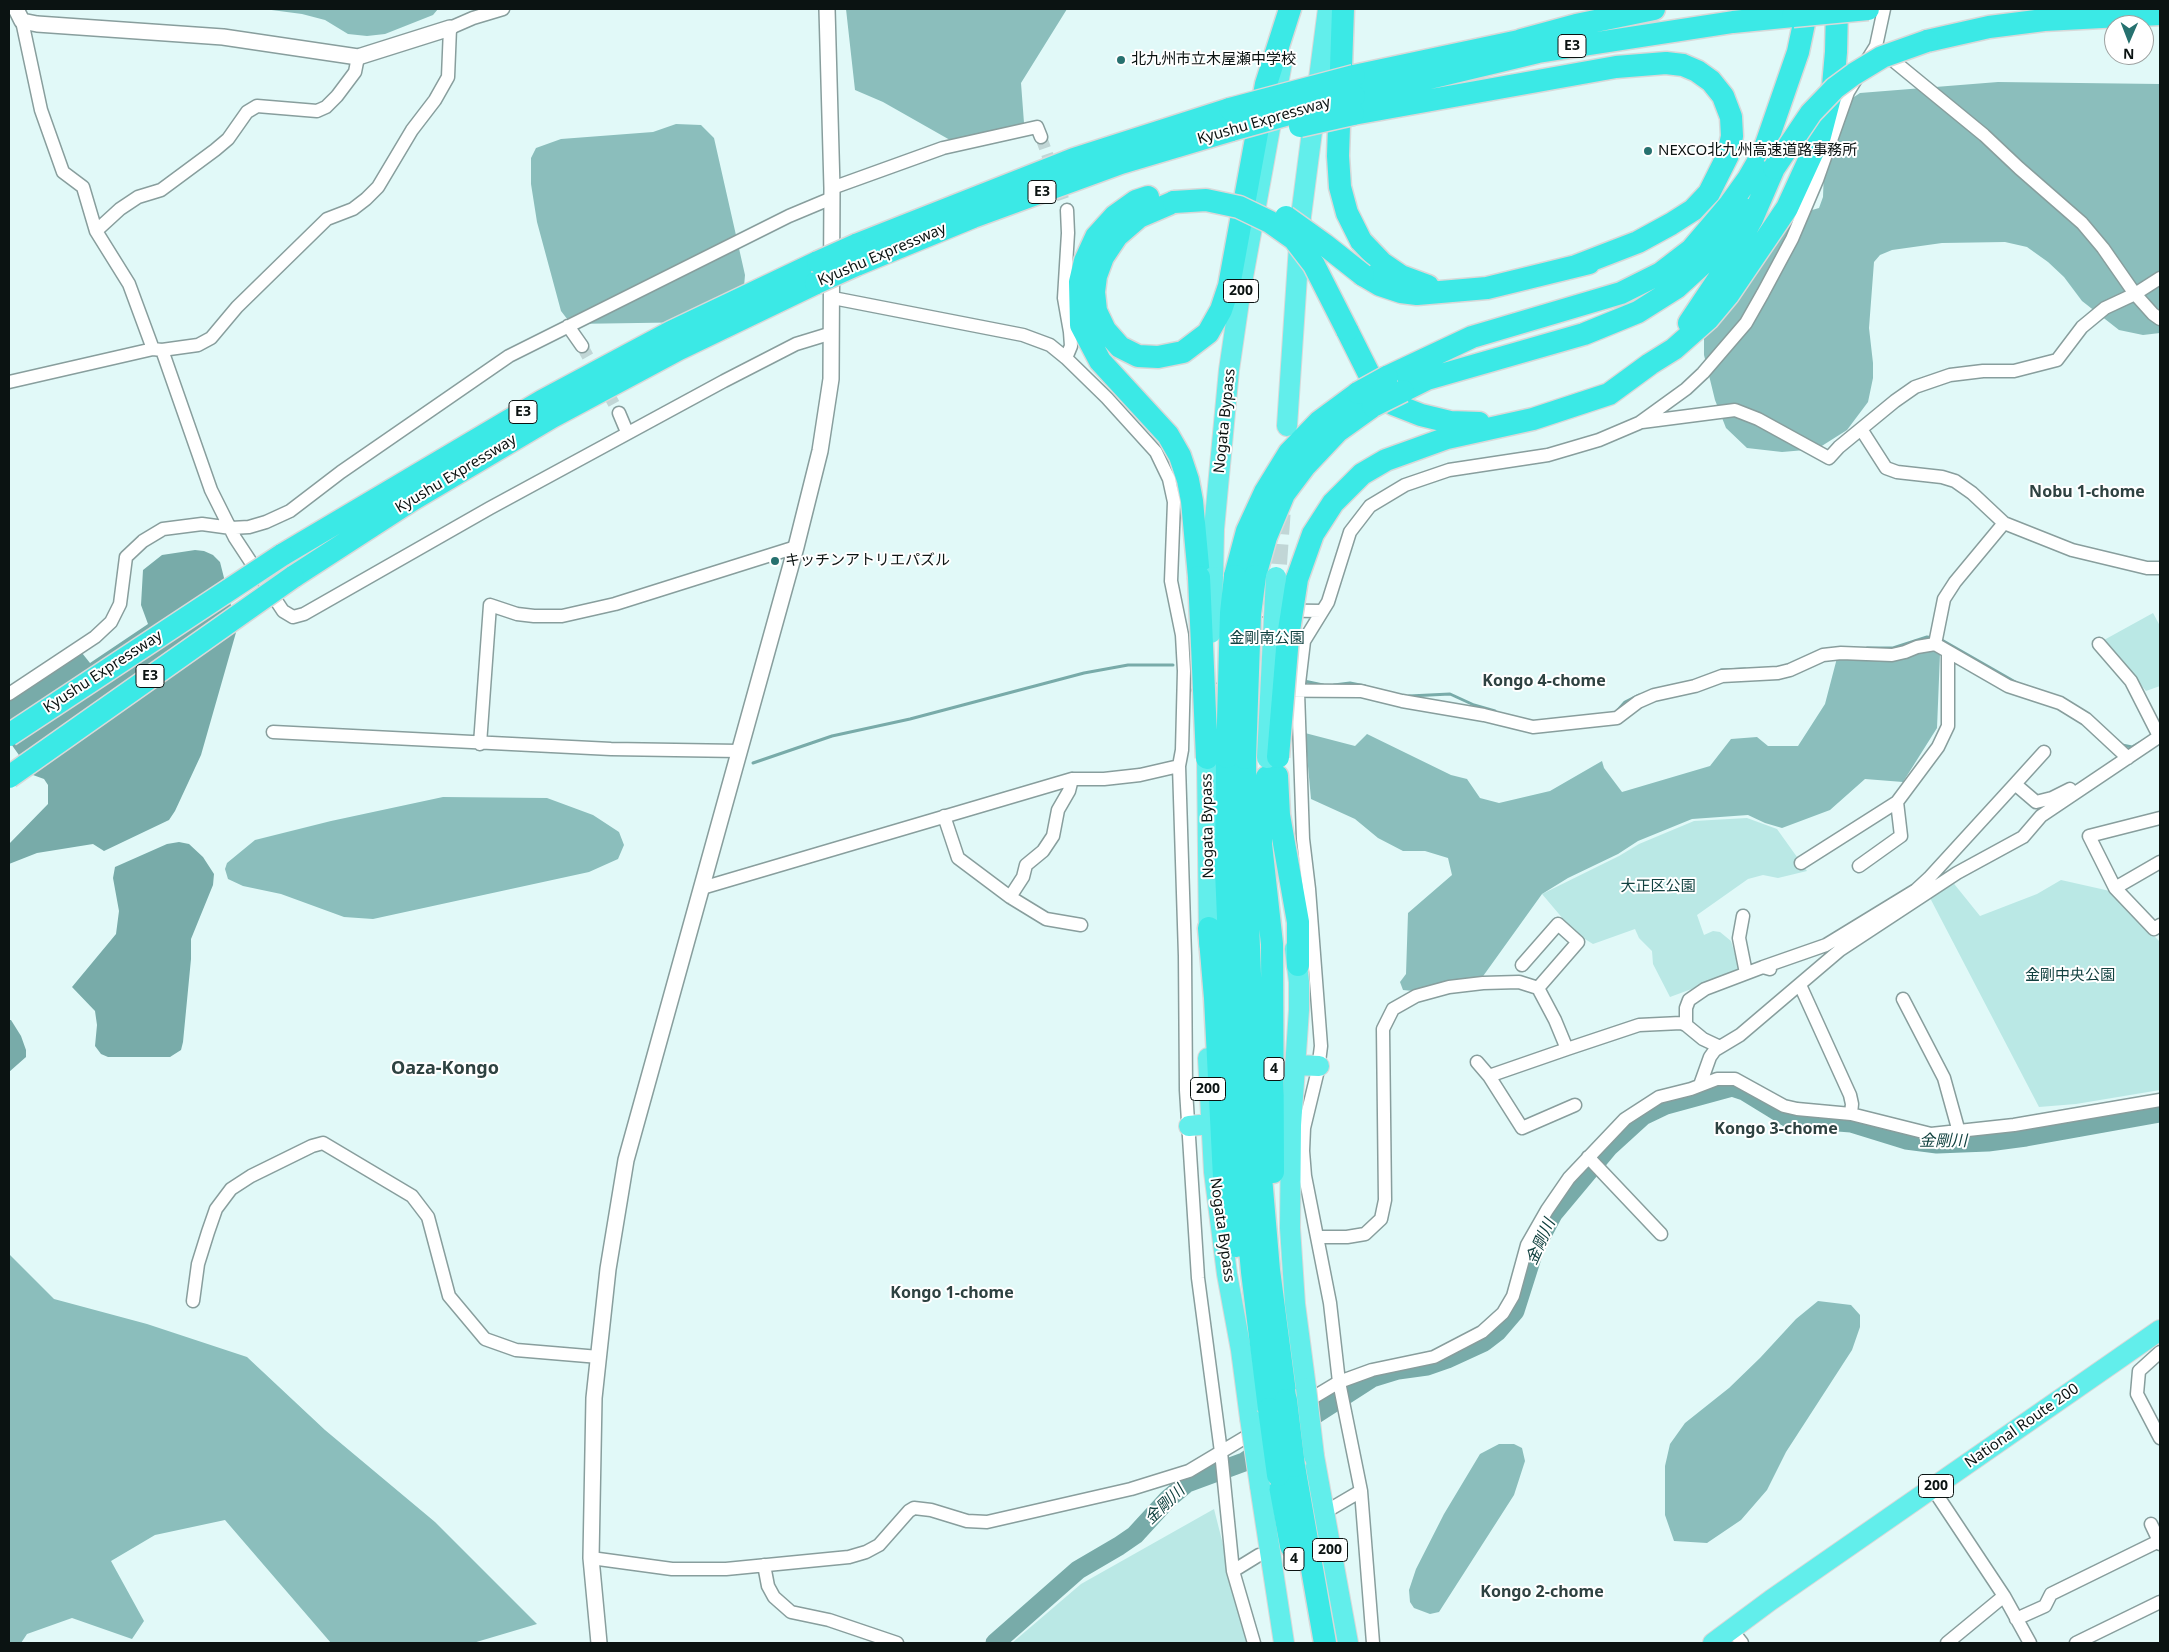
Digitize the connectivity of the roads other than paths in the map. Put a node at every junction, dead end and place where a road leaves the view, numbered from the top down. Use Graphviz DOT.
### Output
graph roads {
  1 [pos="503,9"];
  2 [pos="827,9"];
  3 [pos="1291,9"];
  4 [pos="1328,9"];
  5 [pos="1343,9"];
  6 [pos="1654,9"];
  7 [pos="1716,9"];
  8 [pos="1837,9"];
  9 [pos="1868,9"];
  10 [pos="1884,9"];
  11 [pos="1800,12"];
  12 [pos="2160,14"];
  13 [pos="19,15"];
  14 [pos="450,28"];
  15 [pos="1521,40"];
  16 [pos="1876,46"];
  17 [pos="358,57"];
  18 [pos="1354,95"];
  19 [pos="1777,116"];
  20 [pos="1231,127"];
  21 [pos="1041,137"];
  22 [pos="1774,168"];
  23 [pos="832,193"];
  24 [pos="1174,196"];
  25 [pos="1067,210"];
  26 [pos="96,231"];
  27 [pos="856,255"];
  28 [pos="1576,266"];
  29 [pos="817,272"];
  30 [pos="2160,278"];
  31 [pos="1466,291"];
  32 [pos="2135,294"];
  33 [pos="833,298"];
  34 [pos="2160,319"];
  35 [pos="568,326"];
  36 [pos="832,333"];
  37 [pos="582,346"];
  38 [pos="158,350"];
  39 [pos="1066,358"];
  40 [pos="1650,364"];
  41 [pos="9,382"];
  42 [pos="1395,384"];
  43 [pos="619,414"];
  44 [pos="1533,419"];
  45 [pos="1639,422"];
  46 [pos="1287,426"];
  47 [pos="1861,429"];
  48 [pos="627,432"];
  49 [pos="2004,523"];
  50 [pos="231,528"];
  51 [pos="796,547"];
  52 [pos="2160,568"];
  53 [pos="1268,574"];
  54 [pos="1206,577"];
  55 [pos="1178,609"];
  56 [pos="1322,611"];
  57 [pos="1936,644"];
  58 [pos="2099,644"];
  59 [pos="1948,652"];
  60 [pos="1184,690"];
  61 [pos="1298,692"];
  62 [pos="9,694"];
  63 [pos="273,732"];
  64 [pos="9,735"];
  65 [pos="2160,736"];
  66 [pos="480,744"];
  67 [pos="740,751"];
  68 [pos="2044,752"];
  69 [pos="1226,758"];
  70 [pos="2128,758"];
  71 [pos="1271,764"];
  72 [pos="1179,766"];
  73 [pos="9,777"];
  74 [pos="1072,779"];
  75 [pos="2015,784"];
  76 [pos="2089,784"];
  77 [pos="1897,802"];
  78 [pos="944,816"];
  79 [pos="2160,818"];
  80 [pos="1801,862"];
  81 [pos="2160,862"];
  82 [pos="1859,866"];
  83 [pos="702,888"];
  84 [pos="2115,888"];
  85 [pos="1010,897"];
  86 [pos="1743,916"];
  87 [pos="1081,925"];
  88 [pos="2160,925"];
  89 [pos="1209,928"];
  90 [pos="1840,950"];
  91 [pos="1298,965"];
  92 [pos="1522,965"];
  93 [pos="1763,967"];
  94 [pos="1746,973"];
  95 [pos="1800,984"];
  96 [pos="1538,988"];
  97 [pos="1903,999"];
  98 [pos="1686,1025"];
  99 [pos="1567,1049"];
  100 [pos="1716,1050"];
  101 [pos="1477,1062"];
  102 [pos="1296,1065"];
  103 [pos="1319,1066"];
  104 [pos="1489,1076"];
  105 [pos="1735,1079"];
  106 [pos="1700,1085"];
  107 [pos="2160,1100"];
  108 [pos="1575,1105"];
  109 [pos="1851,1114"];
  110 [pos="1210,1124"];
  111 [pos="1189,1126"];
  112 [pos="1959,1132"];
  113 [pos="1588,1157"];
  114 [pos="1661,1234"];
  115 [pos="1317,1237"];
  116 [pos="193,1301"];
  117 [pos="2160,1333"];
  118 [pos="2160,1352"];
  119 [pos="599,1357"];
  120 [pos="1272,1362"];
  121 [pos="1339,1382"];
  122 [pos="1268,1409"];
  123 [pos="2160,1438"];
  124 [pos="1221,1452"];
  125 [pos="1287,1471"];
  126 [pos="1933,1489"];
  127 [pos="1361,1491"];
  128 [pos="1332,1508"];
  129 [pos="2151,1524"];
  130 [pos="2160,1543"];
  131 [pos="1259,1555"];
  132 [pos="591,1558"];
  133 [pos="764,1565"];
  134 [pos="1234,1571"];
  135 [pos="2004,1596"];
  136 [pos="2160,1602"];
  137 [pos="2016,1619"];
  138 [pos="1737,1636"];
  139 [pos="1950,1642"];
  140 [pos="599,1643"];
  141 [pos="897,1643"];
  142 [pos="1254,1643"];
  143 [pos="1284,1643"];
  144 [pos="1309,1643"];
  145 [pos="1325,1643"];
  146 [pos="1348,1643"];
  147 [pos="1373,1643"];
  148 [pos="1713,1643"];
  149 [pos="2030,1643"];
  150 [pos="2076,1643"];
  1 -- 14 [label="street"];
  2 -- 23 [label="street"];
  3 -- 24 [label="highway"];
  3 -- 54 [label="highway, Nogata Bypass / 200"];
  4 -- 46 [label="highway"];
  5 -- 31 [label="highway"];
  6 -- 15 [label="highway"];
  7 -- 15 [label="highway, Kyushu Expressway / E3"];
  8 -- 40 [label="highway"];
  9 -- 11 [label="highway, Kyushu Expressway / E3, bridge"];
  10 -- 16 [label="street"];
  11 -- 18 [label="highway, Kyushu Expressway / E3"];
  11 -- 19 [label="highway"];
  12 -- 22 [label="highway, bridge"];
  13 -- 17 [label="street"];
  13 -- 26 [label="street"];
  14 -- 17 [label="street"];
  14 -- 38 [label="street"];
  15 -- 18 [label="highway, Kyushu Expressway / E3"];
  16 -- 32 [label="street"];
  16 -- 45 [label="street"];
  17 -- 26 [label="street"];
  18 -- 20 [label="highway, bridge"];
  18 -- 20 [label="highway, Kyushu Expressway / E3, bridge"];
  18 -- 28 [label="highway"];
  19 -- 28 [label="highway"];
  19 -- 42 [label="highway"];
  20 -- 27 [label="highway, Kyushu Expressway / E3"];
  20 -- 27 [label="highway, Kyushu Expressway / E3"];
  21 -- 23 [label="street"];
  22 -- 40 [label="highway"];
  22 -- 42 [label="highway"];
  23 -- 33 [label="street"];
  23 -- 35 [label="street"];
  24 -- 31 [label="highway, bridge"];
  24 -- 44 [label="highway, bridge"];
  24 -- 54 [label="highway"];
  25 -- 39 [label="street"];
  26 -- 38 [label="street"];
  27 -- 29 [label="highway, Kyushu Expressway / E3, bridge"];
  28 -- 31 [label="highway"];
  29 -- 64 [label="highway, Kyushu Expressway / E3, bridge"];
  29 -- 73 [label="highway, Kyushu Expressway / E3, bridge"];
  30 -- 32 [label="street"];
  32 -- 34 [label="street"];
  32 -- 47 [label="street"];
  33 -- 36 [label="street"];
  33 -- 39 [label="street"];
  35 -- 37 [label="street"];
  35 -- 50 [label="street"];
  36 -- 48 [label="street"];
  36 -- 51 [label="street"];
  38 -- 41 [label="street"];
  38 -- 50 [label="street"];
  39 -- 55 [label="street"];
  40 -- 44 [label="highway"];
  42 -- 53 [label="highway, bridge"];
  43 -- 48 [label="street"];
  44 -- 53 [label="highway"];
  45 -- 47 [label="street"];
  45 -- 56 [label="street"];
  47 -- 49 [label="street"];
  48 -- 50 [label="street"];
  49 -- 52 [label="street"];
  49 -- 57 [label="street"];
  50 -- 62 [label="street"];
  51 -- 66 [label="street"];
  51 -- 67 [label="street"];
  53 -- 69 [label="highway, bridge"];
  53 -- 71 [label="highway, bridge"];
  54 -- 69 [label="highway, bridge"];
  55 -- 56 [label="street"];
  55 -- 60 [label="street"];
  56 -- 61 [label="street"];
  57 -- 59 [label="street"];
  57 -- 61 [label="street"];
  58 -- 65 [label="street"];
  59 -- 70 [label="street"];
  59 -- 77 [label="street"];
  60 -- 61 [label="street"];
  60 -- 72 [label="street"];
  61 -- 103 [label="street"];
  63 -- 66 [label="street"];
  65 -- 70 [label="street"];
  66 -- 67 [label="street"];
  67 -- 83 [label="street"];
  68 -- 75 [label="street"];
  69 -- 89 [label="highway, Nogata Bypass / 200"];
  69 -- 120 [label="highway"];
  70 -- 76 [label="street"];
  71 -- 91 [label="highway"];
  71 -- 120 [label="highway, 4"];
  72 -- 74 [label="street"];
  72 -- 111 [label="street"];
  74 -- 78 [label="street"];
  74 -- 85 [label="street"];
  75 -- 76 [label="street"];
  75 -- 93 [label="street"];
  76 -- 90 [label="street"];
  77 -- 80 [label="street"];
  77 -- 82 [label="street"];
  78 -- 83 [label="street"];
  78 -- 85 [label="street"];
  79 -- 84 [label="street"];
  81 -- 84 [label="street"];
  83 -- 119 [label="street"];
  84 -- 88 [label="street"];
  85 -- 87 [label="street"];
  86 -- 94 [label="street"];
  89 -- 110 [label="highway, Nogata Bypass / 200"];
  89 -- 120 [label="highway, 4"];
  90 -- 93 [label="street"];
  90 -- 95 [label="street"];
  91 -- 102 [label="highway, 200"];
  92 -- 96 [label="street"];
  93 -- 94 [label="street"];
  94 -- 98 [label="street"];
  95 -- 100 [label="street"];
  95 -- 109 [label="street"];
  96 -- 99 [label="street"];
  96 -- 115 [label="street"];
  97 -- 112 [label="street"];
  98 -- 99 [label="street"];
  98 -- 100 [label="street"];
  99 -- 104 [label="street"];
  100 -- 105 [label="street"];
  100 -- 106 [label="street"];
  101 -- 104 [label="street"];
  102 -- 103 [label="highway"];
  102 -- 125 [label="highway, 200, bridge"];
  103 -- 115 [label="street"];
  104 -- 108 [label="street"];
  105 -- 106 [label="street"];
  105 -- 109 [label="street"];
  106 -- 113 [label="street"];
  107 -- 112 [label="street"];
  109 -- 112 [label="street"];
  110 -- 111 [label="highway"];
  110 -- 122 [label="highway, Nogata Bypass / 200"];
  111 -- 124 [label="street"];
  113 -- 114 [label="street"];
  113 -- 121 [label="street"];
  115 -- 121 [label="street"];
  116 -- 119 [label="street"];
  117 -- 126 [label="highway, National Route 200 / 200"];
  118 -- 123 [label="street"];
  119 -- 132 [label="street"];
  120 -- 122 [label="highway, 4"];
  121 -- 124 [label="street"];
  121 -- 127 [label="street"];
  122 -- 125 [label="highway, 4, bridge"];
  124 -- 133 [label="street"];
  124 -- 134 [label="street"];
  125 -- 143 [label="highway, 200"];
  125 -- 144 [label="highway, 4"];
  125 -- 145 [label="highway, 4"];
  125 -- 146 [label="highway, 200"];
  126 -- 135 [label="street"];
  126 -- 138 [label="highway, National Route 200 / 200"];
  127 -- 128 [label="street"];
  127 -- 147 [label="street"];
  129 -- 130 [label="street"];
  130 -- 137 [label="street"];
  131 -- 134 [label="street"];
  132 -- 133 [label="street"];
  132 -- 140 [label="street"];
  133 -- 141 [label="street"];
  134 -- 142 [label="street"];
  135 -- 137 [label="street"];
  135 -- 139 [label="street"];
  136 -- 150 [label="street"];
  137 -- 149 [label="street"];
  138 -- 148 [label="highway, National Route 200 / 200"];
}
